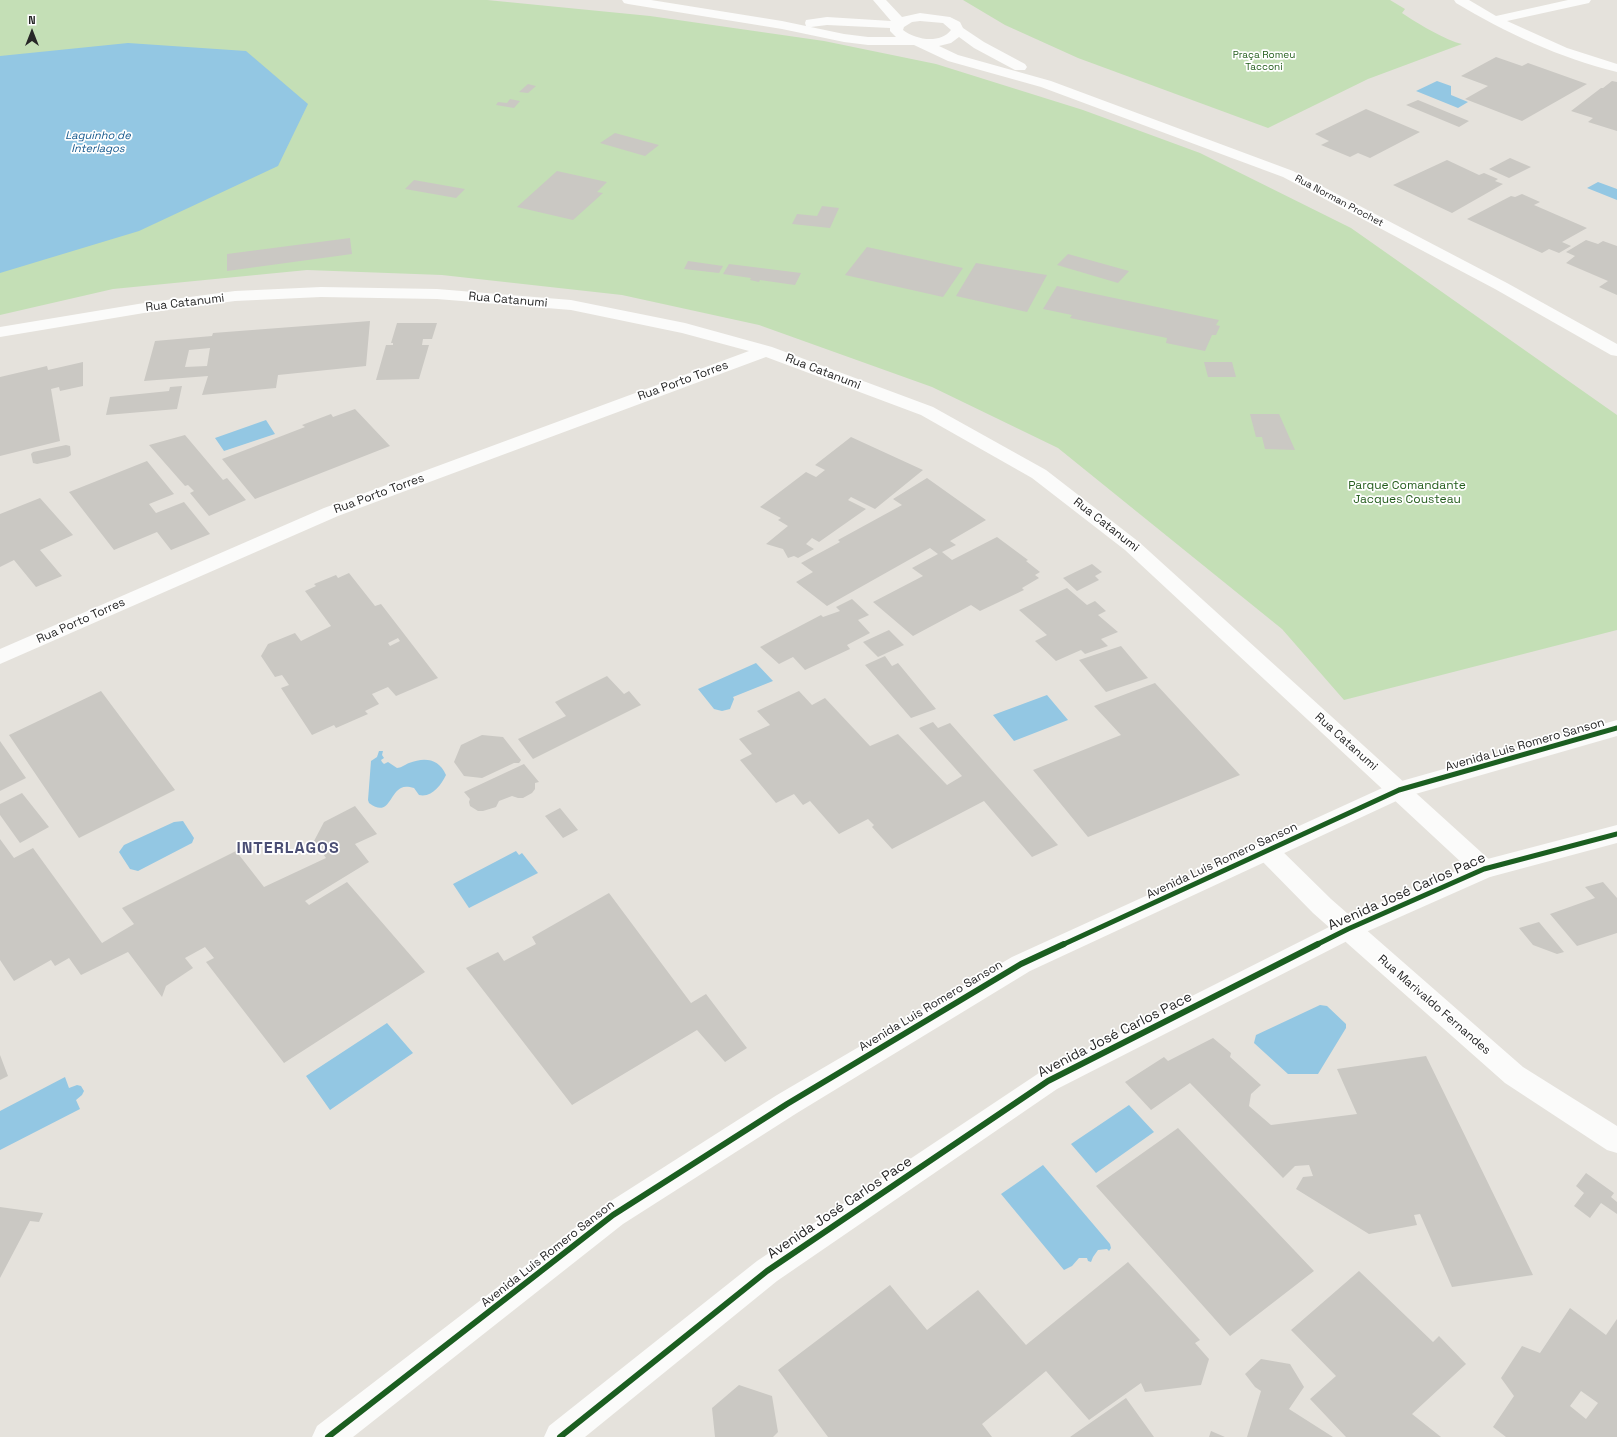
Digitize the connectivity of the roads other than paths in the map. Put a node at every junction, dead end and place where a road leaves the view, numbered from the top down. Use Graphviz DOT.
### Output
graph roads {
  1 [pos="628,0"];
  2 [pos="878,0"];
  3 [pos="1460,0"];
  4 [pos="1585,0"];
  5 [pos="924,6"];
  6 [pos="934,17"];
  7 [pos="1494,20"];
  8 [pos="899,24"];
  9 [pos="782,25"];
  10 [pos="958,30"];
  11 [pos="917,42"];
  12 [pos="1617,68"];
  13 [pos="1046,84"];
  14 [pos="0,332"];
  15 [pos="1617,350"];
  16 [pos="766,351"];
  17 [pos="0,656"];
  18 [pos="1617,728"];
  19 [pos="1399,790"];
  20 [pos="1617,834"];
  21 [pos="1267,851"];
  22 [pos="1484,869"];
  23 [pos="1348,929"];
  24 [pos="1617,1141"];
  25 [pos="328,1437"];
  26 [pos="560,1437"];
  1 -- 9 [label="street, Rua Norman Prochet"];
  2 -- 8 [label="street"];
  3 -- 7 [label="street"];
  4 -- 7 [label="street"];
  5 -- 6 [label="street"];
  6 -- 8 [label="street"];
  6 -- 10 [label="street, Rua Norman Prochet"];
  7 -- 12 [label="street"];
  8 -- 9 [label="street, Rua Norman Prochet"];
  8 -- 11 [label="street"];
  9 -- 11 [label="street, Rua Norman Prochet"];
  10 -- 11 [label="street"];
  10 -- 13 [label="street, Rua Norman Prochet"];
  11 -- 13 [label="street, Rua Norman Prochet"];
  13 -- 15 [label="street, Rua Norman Prochet"];
  14 -- 16 [label="street, Rua Catanumi"];
  16 -- 17 [label="street, Rua Porto Torres"];
  16 -- 19 [label="street, Rua Catanumi"];
  18 -- 19 [label="street, Avenida Luis Romero Sanson"];
  19 -- 21 [label="street, Avenida Luis Romero Sanson"];
  19 -- 22 [label="street, Rua Catanumi"];
  20 -- 22 [label="street, Avenida José Carlos Pace"];
  21 -- 23 [label="street, Rua Marivaldo Fernandes"];
  21 -- 25 [label="street, Avenida Luis Romero Sanson"];
  22 -- 23 [label="street, Avenida José Carlos Pace"];
  23 -- 24 [label="street, Rua Marivaldo Fernandes"];
  23 -- 26 [label="street, Avenida José Carlos Pace"];
}
